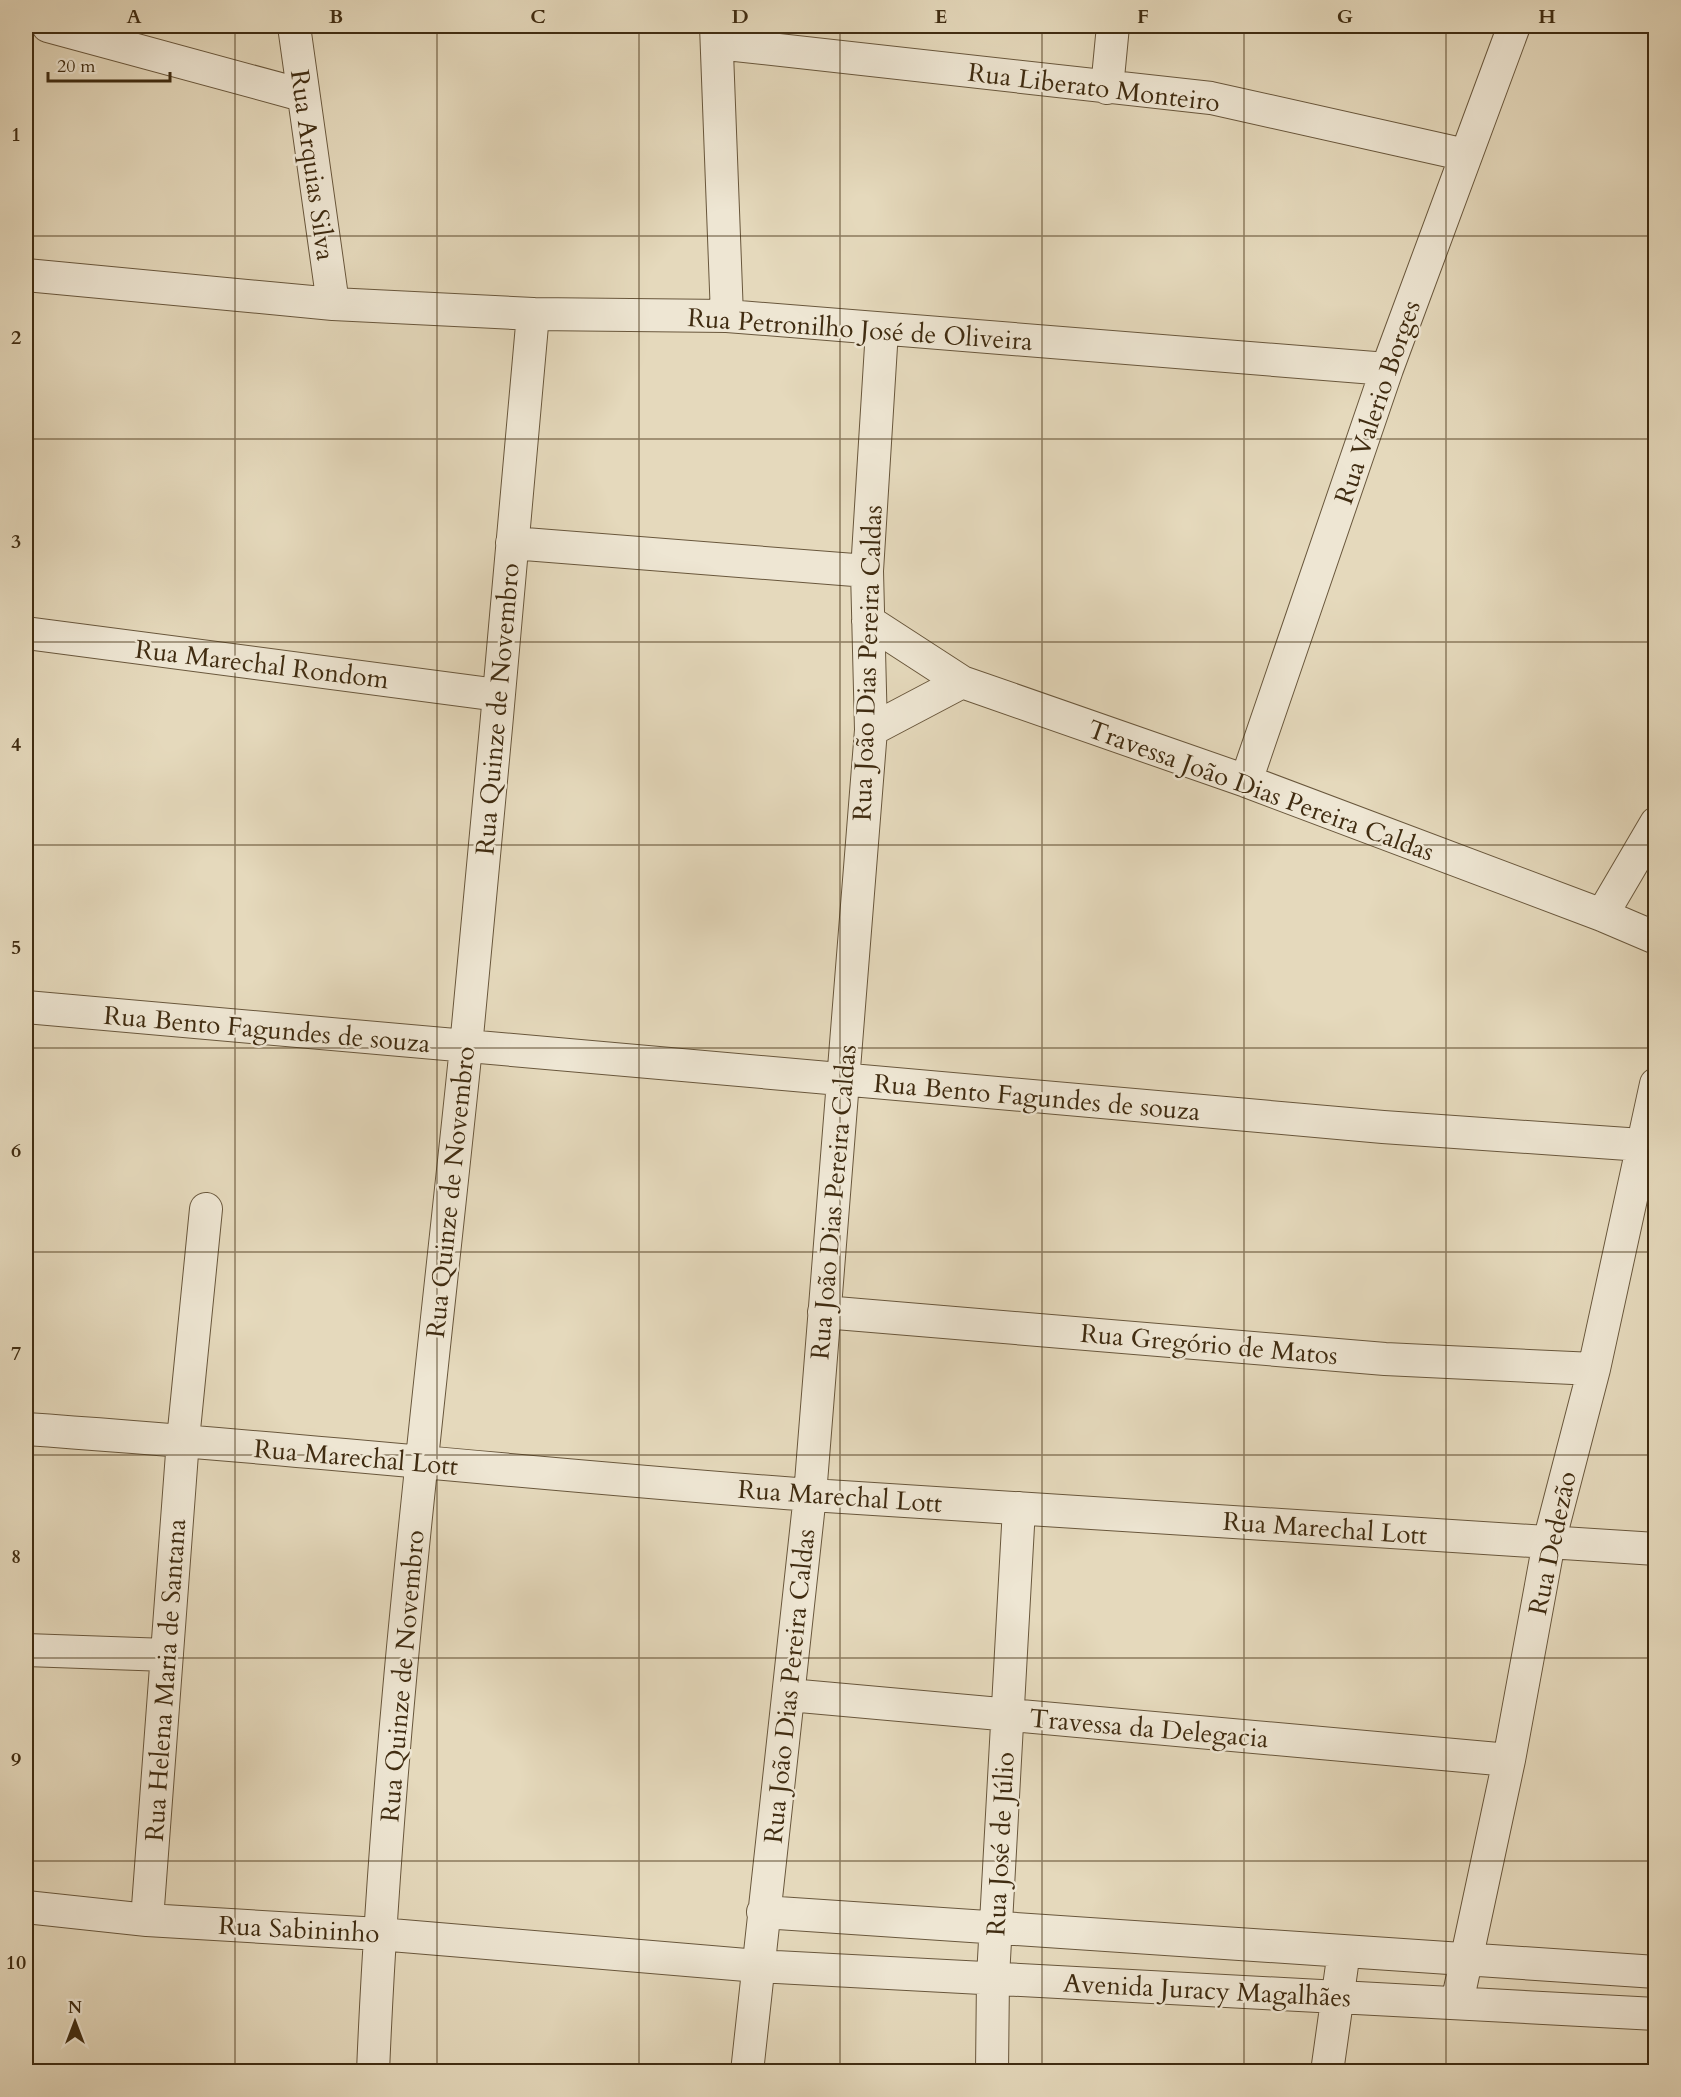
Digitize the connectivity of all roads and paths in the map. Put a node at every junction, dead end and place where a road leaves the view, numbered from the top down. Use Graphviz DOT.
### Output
graph roads {
  1 [pos="48,26"];
  2 [pos="294,26"];
  3 [pos="1113,26"];
  4 [pos="1514,26"];
  5 [pos="717,34"];
  6 [pos="1107,88"];
  7 [pos="302,95"];
  8 [pos="1466,154"];
  9 [pos="26,275"];
  10 [pos="333,304"];
  11 [pos="532,314"];
  12 [pos="727,316"];
  13 [pos="882,330"];
  14 [pos="1387,369"];
  15 [pos="512,543"];
  16 [pos="867,571"];
  17 [pos="868,621"];
  18 [pos="26,633"];
  19 [pos="962,682"];
  20 [pos="498,695"];
  21 [pos="871,730"];
  22 [pos="1246,781"];
  23 [pos="1656,823"];
  24 [pos="1602,915"];
  25 [pos="1656,938"];
  26 [pos="26,1007"];
  27 [pos="466,1046"];
  28 [pos="843,1080"];
  29 [pos="1656,1084"];
  30 [pos="1650,1145"];
  31 [pos="206,1209"];
  32 [pos="824,1312"];
  33 [pos="1594,1369"];
  34 [pos="26,1429"];
  35 [pos="183,1440"];
  36 [pos="420,1464"];
  37 [pos="810,1495"];
  38 [pos="1020,1508"];
  39 [pos="1549,1542"];
  40 [pos="1656,1549"];
  41 [pos="26,1650"];
  42 [pos="167,1655"];
  43 [pos="789,1695"];
  44 [pos="1008,1715"];
  45 [pos="1509,1760"];
  46 [pos="26,1907"];
  47 [pos="763,1912"];
  48 [pos="147,1920"];
  49 [pos="996,1929"];
  50 [pos="379,1934"];
  51 [pos="1344,1950"];
  52 [pos="1467,1958"];
  53 [pos="758,1966"];
  54 [pos="1656,1972"];
  55 [pos="993,1977"];
  56 [pos="1338,1997"];
  57 [pos="1457,2003"];
  58 [pos="1656,2014"];
  59 [pos="373,2072"];
  60 [pos="747,2072"];
  61 [pos="992,2072"];
  62 [pos="1327,2072"];
  1 -- 7 [label="street"];
  2 -- 7 [label="street, Rua Arquias Silva"];
  3 -- 6 [label="street"];
  4 -- 8 [label="street, Rua Valerio Borges"];
  5 -- 6 [label="street, Rua Liberato Monteiro"];
  5 -- 12 [label="street"];
  6 -- 8 [label="street, Rua Liberato Monteiro"];
  7 -- 10 [label="street, Rua Arquias Silva"];
  8 -- 14 [label="street, Rua Valerio Borges"];
  9 -- 10 [label="street, Rua Petronilho José de Oliveira"];
  10 -- 11 [label="street, Rua Petronilho José de Oliveira"];
  11 -- 12 [label="street, Rua Petronilho José de Oliveira"];
  11 -- 15 [label="street, Rua Quinze de Novembro"];
  12 -- 13 [label="street, Rua Petronilho José de Oliveira"];
  13 -- 14 [label="street, Rua Petronilho José de Oliveira"];
  13 -- 16 [label="street, Rua João Dias Pereira Caldas"];
  14 -- 22 [label="street, Rua Valerio Borges"];
  15 -- 16 [label="street"];
  15 -- 20 [label="street, Rua Quinze de Novembro"];
  16 -- 17 [label="street, Rua João Dias Pereira Caldas"];
  17 -- 19 [label="street, Travessa João Dias Pereira Caldas"];
  17 -- 21 [label="street, Rua João Dias Pereira Caldas"];
  18 -- 20 [label="street, Rua Marechal Rondom"];
  19 -- 21 [label="street"];
  19 -- 22 [label="street, Travessa João Dias Pereira Caldas"];
  20 -- 27 [label="street, Rua Quinze de Novembro"];
  21 -- 28 [label="street, Rua João Dias Pereira Caldas"];
  22 -- 24 [label="street, Travessa João Dias Pereira Caldas"];
  23 -- 24 [label="street"];
  24 -- 25 [label="street, Travessa João Dias Pereira Caldas"];
  26 -- 27 [label="street, Rua Bento Fagundes de souza"];
  27 -- 28 [label="street, Rua Bento Fagundes de souza"];
  27 -- 36 [label="street, Rua Quinze de Novembro"];
  28 -- 30 [label="street, Rua Bento Fagundes de souza"];
  28 -- 32 [label="street, Rua João Dias Pereira Caldas"];
  29 -- 30 [label="street, Rua Dedezão"];
  30 -- 33 [label="street, Rua Dedezão"];
  31 -- 35 [label="street, Rua Helena Maria de Santana"];
  32 -- 33 [label="street, Rua Gregório de Matos"];
  32 -- 37 [label="street, Rua João Dias Pereira Caldas"];
  33 -- 39 [label="street, Rua Dedezão"];
  34 -- 35 [label="street, Rua Marechal Lott"];
  35 -- 36 [label="street, Rua Marechal Lott"];
  35 -- 42 [label="street, Rua Helena Maria de Santana"];
  36 -- 37 [label="street, Rua Marechal Lott"];
  36 -- 50 [label="street, Rua Quinze de Novembro"];
  37 -- 38 [label="street, Rua Marechal Lott"];
  37 -- 43 [label="street, Rua João Dias Pereira Caldas"];
  38 -- 39 [label="street, Rua Marechal Lott"];
  38 -- 44 [label="street, Rua José de Júlio"];
  39 -- 40 [label="street, Rua Marechal Lott"];
  39 -- 45 [label="street, Rua Dedezão"];
  41 -- 42 [label="street"];
  42 -- 48 [label="street, Rua Helena Maria de Santana"];
  43 -- 44 [label="street, Travessa da Delegacia"];
  43 -- 47 [label="street, Rua João Dias Pereira Caldas"];
  44 -- 45 [label="street, Travessa da Delegacia"];
  44 -- 49 [label="street, Rua José de Júlio"];
  45 -- 52 [label="street, Rua Dedezão"];
  46 -- 48 [label="street, Rua Sabininho"];
  47 -- 49 [label="street, Avenida Juracy Magalhães"];
  47 -- 53 [label="street, Rua João Dias Pereira Caldas"];
  48 -- 50 [label="street, Rua Sabininho"];
  49 -- 51 [label="street, Avenida Juracy Magalhães"];
  49 -- 55 [label="street, Rua José de Júlio"];
  50 -- 53 [label="street, Rua Sabininho"];
  50 -- 59 [label="street, Rua Quinze de Novembro"];
  51 -- 52 [label="street, Avenida Juracy Magalhães"];
  51 -- 56 [label="street"];
  52 -- 54 [label="street, Avenida Juracy Magalhães"];
  52 -- 57 [label="street, Rua Dedezão"];
  53 -- 55 [label="street, Avenida Juracy Magalhães"];
  53 -- 60 [label="street, Rua João Dias Pereira Caldas"];
  55 -- 56 [label="street, Avenida Juracy Magalhães"];
  55 -- 61 [label="street, Rua José de Júlio"];
  56 -- 57 [label="street, Avenida Juracy Magalhães"];
  56 -- 62 [label="street"];
  57 -- 58 [label="street, Avenida Juracy Magalhães"];
}
